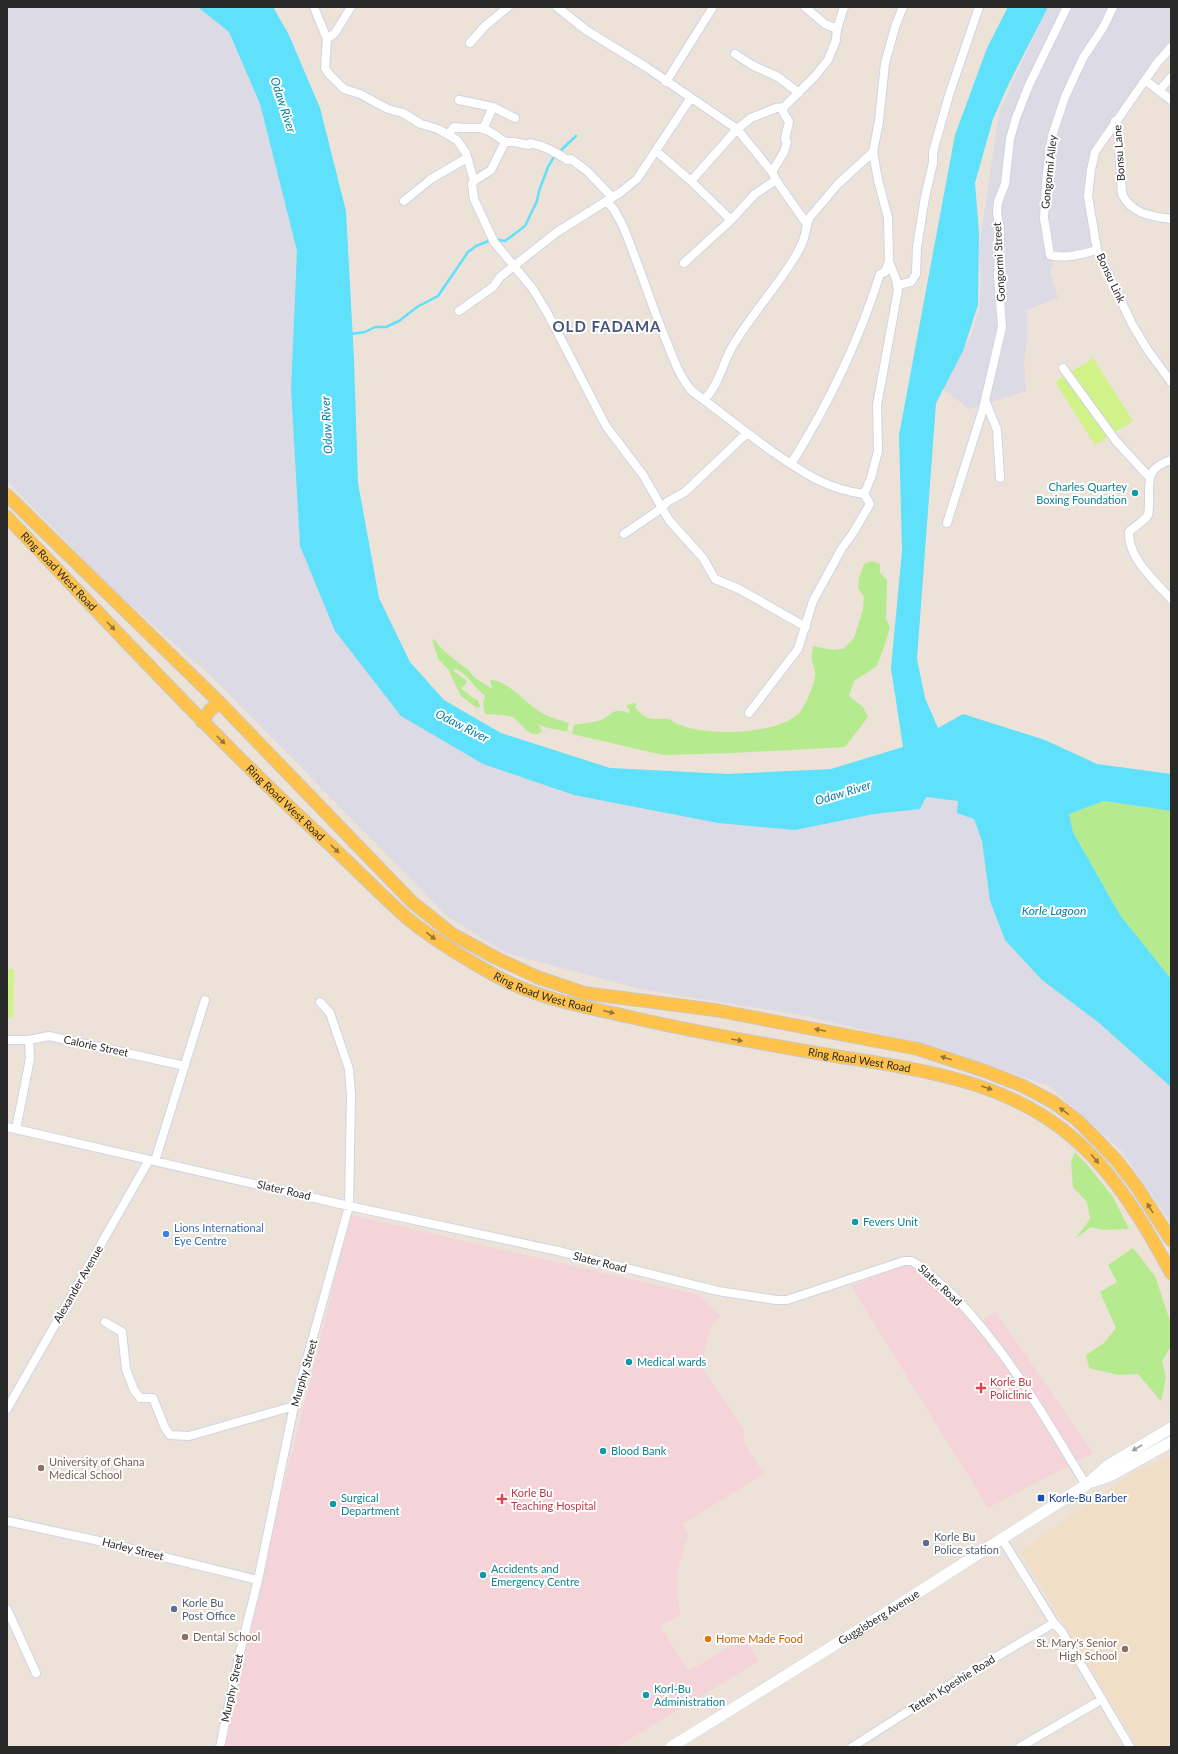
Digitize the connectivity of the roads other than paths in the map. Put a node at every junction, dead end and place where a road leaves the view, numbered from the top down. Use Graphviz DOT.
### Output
graph roads {
  1 [pos="314,7"];
  2 [pos="351,7"];
  3 [pos="508,7"];
  4 [pos="557,7"];
  5 [pos="713,7"];
  6 [pos="805,7"];
  7 [pos="844,7"];
  8 [pos="903,7"];
  9 [pos="980,7"];
  10 [pos="1067,7"];
  11 [pos="1113,7"];
  12 [pos="837,29"];
  13 [pos="327,39"];
  14 [pos="470,43"];
  15 [pos="1171,47"];
  16 [pos="735,54"];
  17 [pos="1171,78"];
  18 [pos="1145,80"];
  19 [pos="666,82"];
  20 [pos="1160,91"];
  21 [pos="799,93"];
  22 [pos="690,99"];
  23 [pos="459,100"];
  24 [pos="1171,100"];
  25 [pos="492,107"];
  26 [pos="784,107"];
  27 [pos="515,118"];
  28 [pos="1115,121"];
  29 [pos="483,129"];
  30 [pos="738,130"];
  31 [pos="448,135"];
  32 [pos="504,142"];
  33 [pos="656,151"];
  34 [pos="873,152"];
  35 [pos="467,158"];
  36 [pos="772,172"];
  37 [pos="776,180"];
  38 [pos="691,181"];
  39 [pos="474,182"];
  40 [pos="609,199"];
  41 [pos="404,201"];
  42 [pos="1171,219"];
  43 [pos="731,220"];
  44 [pos="806,223"];
  45 [pos="1097,250"];
  46 [pos="684,262"];
  47 [pos="889,262"];
  48 [pos="514,266"];
  49 [pos="898,286"];
  50 [pos="458,311"];
  51 [pos="1063,368"];
  52 [pos="1171,382"];
  53 [pos="704,400"];
  54 [pos="985,400"];
  55 [pos="747,433"];
  56 [pos="1171,460"];
  57 [pos="791,464"];
  58 [pos="1149,477"];
  59 [pos="1000,478"];
  60 [pos="864,494"];
  61 [pos="7,495"];
  62 [pos="662,508"];
  63 [pos="7,517"];
  64 [pos="947,523"];
  65 [pos="624,534"];
  66 [pos="1171,598"];
  67 [pos="802,625"];
  68 [pos="220,703"];
  69 [pos="749,713"];
  70 [pos="202,722"];
  71 [pos="205,1000"];
  72 [pos="320,1002"];
  73 [pos="7,1040"];
  74 [pos="29,1040"];
  75 [pos="185,1066"];
  76 [pos="7,1127"];
  77 [pos="16,1129"];
  78 [pos="152,1160"];
  79 [pos="349,1206"];
  80 [pos="1153,1239"];
  81 [pos="1171,1240"];
  82 [pos="1171,1266"];
  83 [pos="1171,1273"];
  84 [pos="105,1322"];
  85 [pos="294,1406"];
  86 [pos="7,1409"];
  87 [pos="1171,1428"];
  88 [pos="1171,1442"];
  89 [pos="1086,1484"];
  90 [pos="7,1521"];
  91 [pos="1002,1539"];
  92 [pos="258,1580"];
  93 [pos="7,1609"];
  94 [pos="1054,1623"];
  95 [pos="36,1673"];
  96 [pos="1101,1700"];
  97 [pos="220,1747"];
  98 [pos="671,1747"];
  99 [pos="852,1747"];
  100 [pos="1020,1747"];
  101 [pos="1130,1747"];
  1 -- 13 [label="street"];
  2 -- 13 [label="street"];
  3 -- 14 [label="street"];
  4 -- 19 [label="street"];
  5 -- 19 [label="street"];
  6 -- 12 [label="street"];
  7 -- 12 [label="street"];
  8 -- 34 [label="street"];
  9 -- 49 [label="street"];
  10 -- 54 [label="street, Gongormi Street"];
  11 -- 45 [label="street, Gongormi Alley"];
  12 -- 21 [label="street"];
  13 -- 31 [label="street"];
  15 -- 18 [label="street, Bonsu Lane"];
  16 -- 21 [label="street"];
  17 -- 20 [label="street"];
  18 -- 20 [label="street"];
  18 -- 28 [label="street, Bonsu Lane"];
  19 -- 22 [label="street"];
  20 -- 24 [label="street"];
  21 -- 26 [label="street"];
  22 -- 30 [label="street"];
  22 -- 33 [label="street"];
  23 -- 25 [label="street"];
  25 -- 27 [label="street"];
  25 -- 29 [label="street"];
  26 -- 30 [label="street"];
  26 -- 36 [label="street"];
  28 -- 42 [label="street, Bonsu Lane"];
  28 -- 45 [label="street, Bonsu Link"];
  29 -- 31 [label="street"];
  29 -- 32 [label="street"];
  30 -- 36 [label="street"];
  30 -- 38 [label="street"];
  31 -- 35 [label="street"];
  32 -- 39 [label="street"];
  32 -- 40 [label="street"];
  33 -- 38 [label="street"];
  33 -- 40 [label="street"];
  34 -- 44 [label="street"];
  34 -- 47 [label="street"];
  35 -- 39 [label="street"];
  35 -- 41 [label="street"];
  36 -- 37 [label="street"];
  37 -- 43 [label="street"];
  37 -- 44 [label="street"];
  38 -- 43 [label="street"];
  39 -- 48 [label="street"];
  40 -- 48 [label="street"];
  40 -- 53 [label="street"];
  43 -- 46 [label="street"];
  44 -- 53 [label="street"];
  45 -- 52 [label="street, Bonsu Link"];
  47 -- 49 [label="street"];
  47 -- 57 [label="street"];
  48 -- 50 [label="street"];
  48 -- 62 [label="street"];
  49 -- 60 [label="street"];
  51 -- 58 [label="street"];
  53 -- 55 [label="street"];
  54 -- 59 [label="street"];
  54 -- 64 [label="street, Gongormi Street"];
  55 -- 57 [label="street"];
  55 -- 62 [label="street"];
  56 -- 58 [label="street"];
  57 -- 60 [label="street"];
  58 -- 66 [label="street"];
  60 -- 67 [label="street"];
  61 -- 68 [label="main road, Ring Road West Road"];
  62 -- 65 [label="street"];
  62 -- 67 [label="street"];
  63 -- 70 [label="main road, Ring Road West Road, one-way"];
  67 -- 69 [label="street"];
  68 -- 70 [label="main road"];
  81 -- 68 [label="main road, Ring Road West Road, one-way"];
  70 -- 80 [label="main road, Ring Road West Road, one-way"];
  71 -- 75 [label="street, Alexander Avenue"];
  72 -- 79 [label="street, Murphy Street"];
  73 -- 74 [label="street, Calorie Street"];
  74 -- 75 [label="street, Calorie Street"];
  74 -- 77 [label="street"];
  75 -- 78 [label="street, Alexander Avenue"];
  76 -- 77 [label="street, Slater Road"];
  77 -- 78 [label="street, Slater Road"];
  78 -- 79 [label="street, Slater Road"];
  78 -- 86 [label="street, Alexander Avenue"];
  79 -- 85 [label="street, Murphy Street"];
  79 -- 89 [label="street, Slater Road"];
  80 -- 82 [label="main road"];
  80 -- 83 [label="main road, Ring Road West Road"];
  84 -- 85 [label="street"];
  85 -- 92 [label="street, Murphy Street"];
  87 -- 89 [label="main road, Guggisberg Avenue, one-way"];
  88 -- 89 [label="main road, Guggisberg Avenue"];
  89 -- 91 [label="main road, Guggisberg Avenue"];
  90 -- 92 [label="street, Harley Street"];
  91 -- 94 [label="street"];
  91 -- 98 [label="main road, Guggisberg Avenue"];
  92 -- 97 [label="street, Murphy Street"];
  93 -- 95 [label="street"];
  94 -- 96 [label="street"];
  94 -- 99 [label="street, Tetteh Kpeshie Road"];
  96 -- 100 [label="street"];
  96 -- 101 [label="street"];
}
